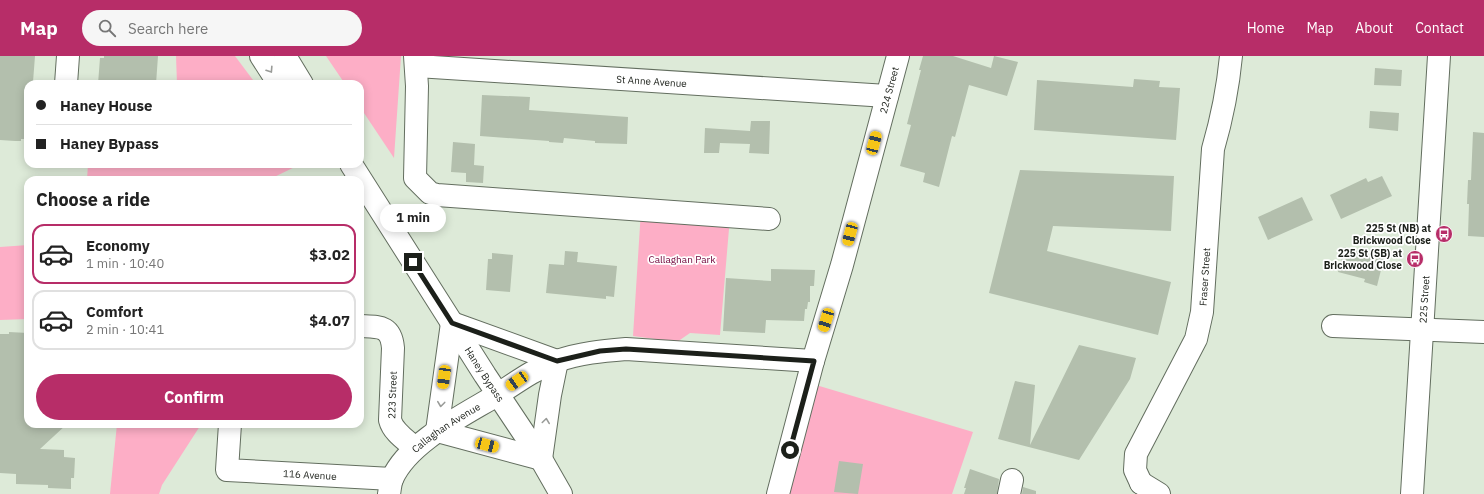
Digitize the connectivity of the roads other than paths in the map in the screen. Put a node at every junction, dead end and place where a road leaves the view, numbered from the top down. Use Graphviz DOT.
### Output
graph roads {
  1 [pos="68,56"];
  2 [pos="261,56"];
  3 [pos="285,56"];
  4 [pos="898,56"];
  5 [pos="1231,56"];
  6 [pos="1439,56"];
  7 [pos="416,61"];
  8 [pos="66,80"];
  9 [pos="276,80"];
  10 [pos="300,80"];
  11 [pos="887,96"];
  12 [pos="340,168"];
  13 [pos="347,176"];
  14 [pos="364,184"];
  15 [pos="364,194"];
  16 [pos="382,214"];
  17 [pos="769,219"];
  18 [pos="452,323"];
  19 [pos="364,326"];
  20 [pos="1333,326"];
  21 [pos="1422,330"];
  22 [pos="1484,332"];
  23 [pos="557,361"];
  24 [pos="814,361"];
  25 [pos="498,394"];
  26 [pos="230,428"];
  27 [pos="437,431"];
  28 [pos="415,448"];
  29 [pos="541,459"];
  30 [pos="390,487"];
  31 [pos="1135,488"];
  32 [pos="561,494"];
  33 [pos="778,494"];
  34 [pos="1159,494"];
  35 [pos="1412,494"];
  1 -- 8 [label="main road"];
  2 -- 9 [label="main road, one-way"];
  3 -- 10 [label="main road"];
  4 -- 11 [label="main road, 224 Street"];
  5 -- 31 [label="main road, Fraser Street"];
  6 -- 21 [label="main road, 225 Street"];
  7 -- 11 [label="main road, St Anne Avenue"];
  7 -- 17 [label="main road"];
  11 -- 24 [label="main road, 224 Street"];
  12 -- 13 [label="main road"];
  14 -- 16 [label="main road, Haney Bypass"];
  15 -- 16 [label="main road, Haney Bypass"];
  16 -- 18 [label="main road, Haney Bypass"];
  18 -- 23 [label="main road"];
  18 -- 25 [label="main road, Haney Bypass"];
  18 -- 27 [label="main road, one-way"];
  19 -- 28 [label="main road, 223 Street"];
  20 -- 21 [label="main road"];
  21 -- 22 [label="main road"];
  21 -- 35 [label="main road, 225 Street"];
  23 -- 24 [label="main road, Callaghan Avenue"];
  23 -- 25 [label="main road, Callaghan Avenue"];
  29 -- 23 [label="main road, one-way"];
  24 -- 33 [label="main road, 224 Street"];
  25 -- 27 [label="main road, Callaghan Avenue"];
  25 -- 29 [label="main road, Haney Bypass"];
  26 -- 30 [label="main road, 116 Avenue"];
  27 -- 28 [label="main road, Callaghan Avenue"];
  27 -- 29 [label="main road"];
  28 -- 30 [label="main road, Callaghan Avenue"];
  29 -- 32 [label="main road, Haney Bypass"];
  31 -- 34 [label="main road"];
}
